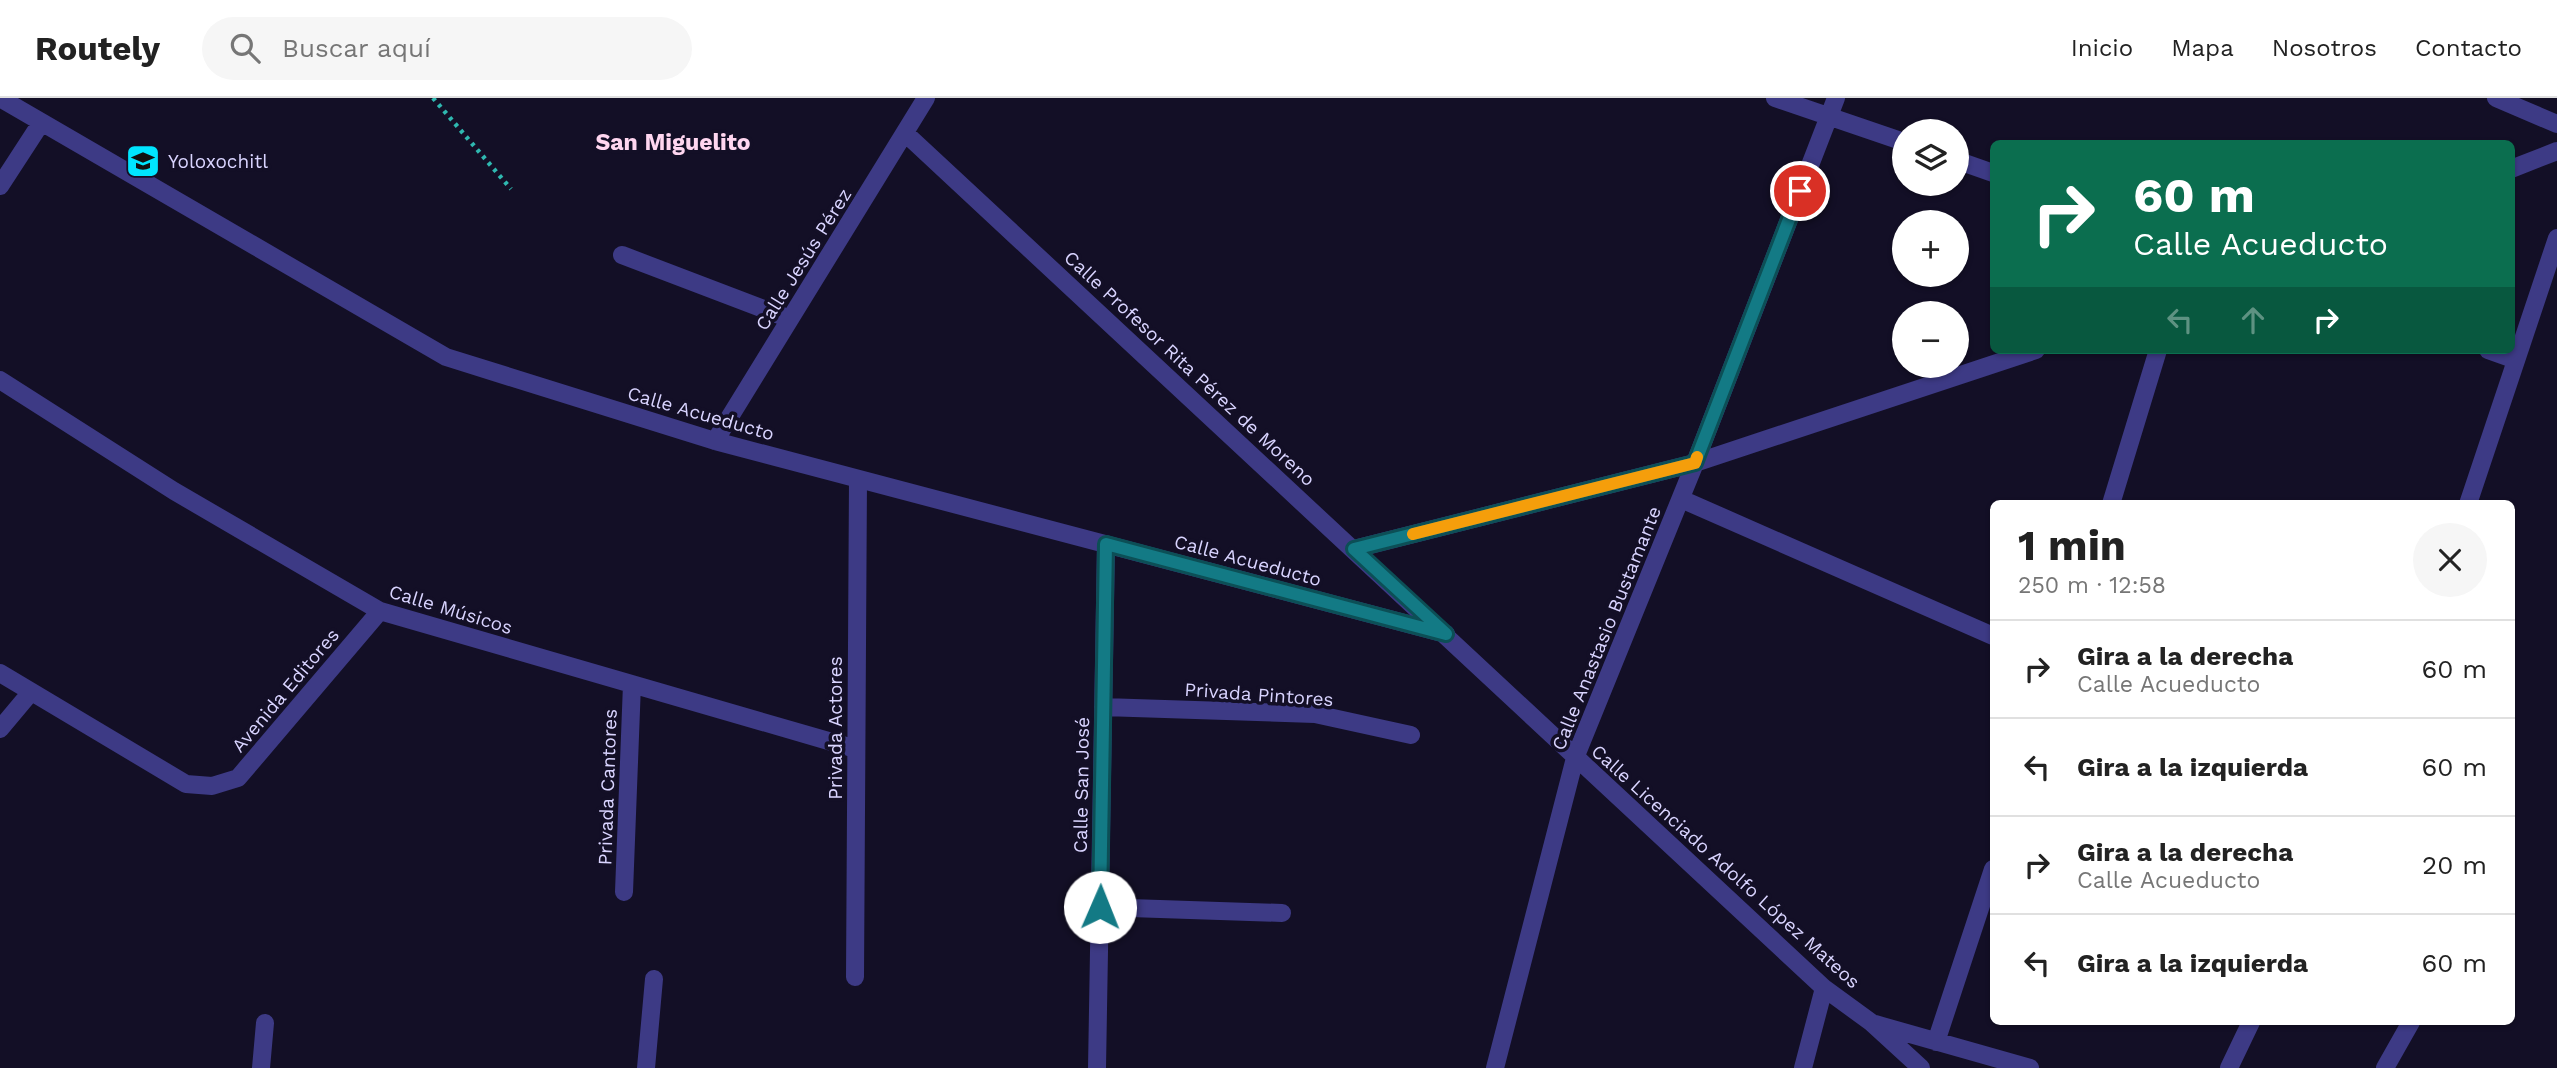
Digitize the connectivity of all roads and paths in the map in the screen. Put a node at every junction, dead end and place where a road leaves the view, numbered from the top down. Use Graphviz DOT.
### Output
graph roads {
  1 [pos="0,98"];
  2 [pos="433,98"];
  3 [pos="926,98"];
  4 [pos="1775,98"];
  5 [pos="1836,98"];
  6 [pos="2496,98"];
  7 [pos="1829,117"];
  8 [pos="41,123"];
  9 [pos="2557,124"];
  10 [pos="905,133"];
  11 [pos="1892,138"];
  12 [pos="2557,151"];
  13 [pos="1969,165"];
  14 [pos="2515,167"];
  15 [pos="1990,172"];
  16 [pos="0,186"];
  17 [pos="511,189"];
  18 [pos="2557,238"];
  19 [pos="622,256"];
  20 [pos="790,319"];
  21 [pos="2024,354"];
  22 [pos="2157,354"];
  23 [pos="2499,354"];
  24 [pos="2516,360"];
  25 [pos="0,380"];
  26 [pos="715,441"];
  27 [pos="1695,463"];
  28 [pos="858,479"];
  29 [pos="1681,499"];
  30 [pos="2111,500"];
  31 [pos="2469,500"];
  32 [pos="1106,544"];
  33 [pos="1354,549"];
  34 [pos="380,611"];
  35 [pos="1446,634"];
  36 [pos="1990,635"];
  37 [pos="0,673"];
  38 [pos="632,684"];
  39 [pos="30,692"];
  40 [pos="1103,707"];
  41 [pos="0,729"];
  42 [pos="1411,735"];
  43 [pos="856,749"];
  44 [pos="1576,758"];
  45 [pos="1990,878"];
  46 [pos="624,892"];
  47 [pos="1100,907"];
  48 [pos="1282,913"];
  49 [pos="855,977"];
  50 [pos="654,979"];
  51 [pos="1824,988"];
  52 [pos="265,1023"];
  53 [pos="1872,1023"];
  54 [pos="2250,1025"];
  55 [pos="2409,1025"];
  56 [pos="1936,1042"];
  57 [pos="261,1068"];
  58 [pos="646,1068"];
  59 [pos="1097,1068"];
  60 [pos="1495,1068"];
  61 [pos="1803,1068"];
  62 [pos="1921,1068"];
  63 [pos="2030,1068"];
  64 [pos="2229,1068"];
  65 [pos="2385,1068"];
  1 -- 8 [label="street, Calle Acueducto"];
  2 -- 17 [label="path"];
  3 -- 10 [label="street, Calle Jesús Pérez"];
  4 -- 7 [label="street"];
  5 -- 7 [label="street, Calle Anastasio Bustamante"];
  6 -- 9 [label="street"];
  7 -- 11 [label="street"];
  7 -- 27 [label="street, Calle Anastasio Bustamante"];
  8 -- 16 [label="street"];
  8 -- 26 [label="street, Calle Acueducto"];
  10 -- 20 [label="street, Calle Jesús Pérez"];
  10 -- 33 [label="street, Calle Profesor Rita Pérez de Moreno"];
  12 -- 14 [label="street"];
  13 -- 15 [label="street"];
  18 -- 24 [label="street"];
  19 -- 20 [label="street"];
  20 -- 26 [label="street, Calle Jesús Pérez"];
  21 -- 27 [label="street"];
  22 -- 30 [label="street"];
  23 -- 24 [label="street"];
  24 -- 31 [label="street"];
  25 -- 34 [label="street, Calle Músicos"];
  26 -- 28 [label="street, Calle Acueducto"];
  27 -- 29 [label="street, Calle Anastasio Bustamante"];
  27 -- 33 [label="street"];
  28 -- 32 [label="street, Calle Acueducto"];
  28 -- 43 [label="street, Privada Actores"];
  29 -- 36 [label="street"];
  29 -- 44 [label="street, Calle Anastasio Bustamante"];
  32 -- 35 [label="street, Calle Acueducto"];
  32 -- 40 [label="street, Calle San José"];
  33 -- 35 [label="street, Calle Profesor Rita Pérez de Moreno"];
  34 -- 38 [label="street, Calle Músicos"];
  34 -- 39 [label="street, Avenida Editores"];
  35 -- 44 [label="street, Calle Licenciado Adolfo López Mateos"];
  37 -- 39 [label="street, Avenida Editores"];
  38 -- 43 [label="street, Calle Músicos"];
  38 -- 46 [label="street, Privada Cantores"];
  39 -- 41 [label="street"];
  40 -- 42 [label="street, Privada Pintores"];
  40 -- 47 [label="street, Calle San José"];
  43 -- 49 [label="street, Privada Actores"];
  44 -- 51 [label="street, Calle Licenciado Adolfo López Mateos"];
  44 -- 60 [label="street, Calle Anastasio Bustamante"];
  45 -- 56 [label="street"];
  47 -- 48 [label="street"];
  47 -- 59 [label="street, Calle San José"];
  50 -- 58 [label="street"];
  51 -- 53 [label="street, Calle Licenciado Adolfo López Mateos"];
  51 -- 61 [label="street"];
  52 -- 57 [label="street"];
  53 -- 56 [label="street"];
  53 -- 62 [label="street, Calle Licenciado Adolfo López Mateos"];
  54 -- 64 [label="street"];
  55 -- 65 [label="street"];
  56 -- 63 [label="street"];
}
